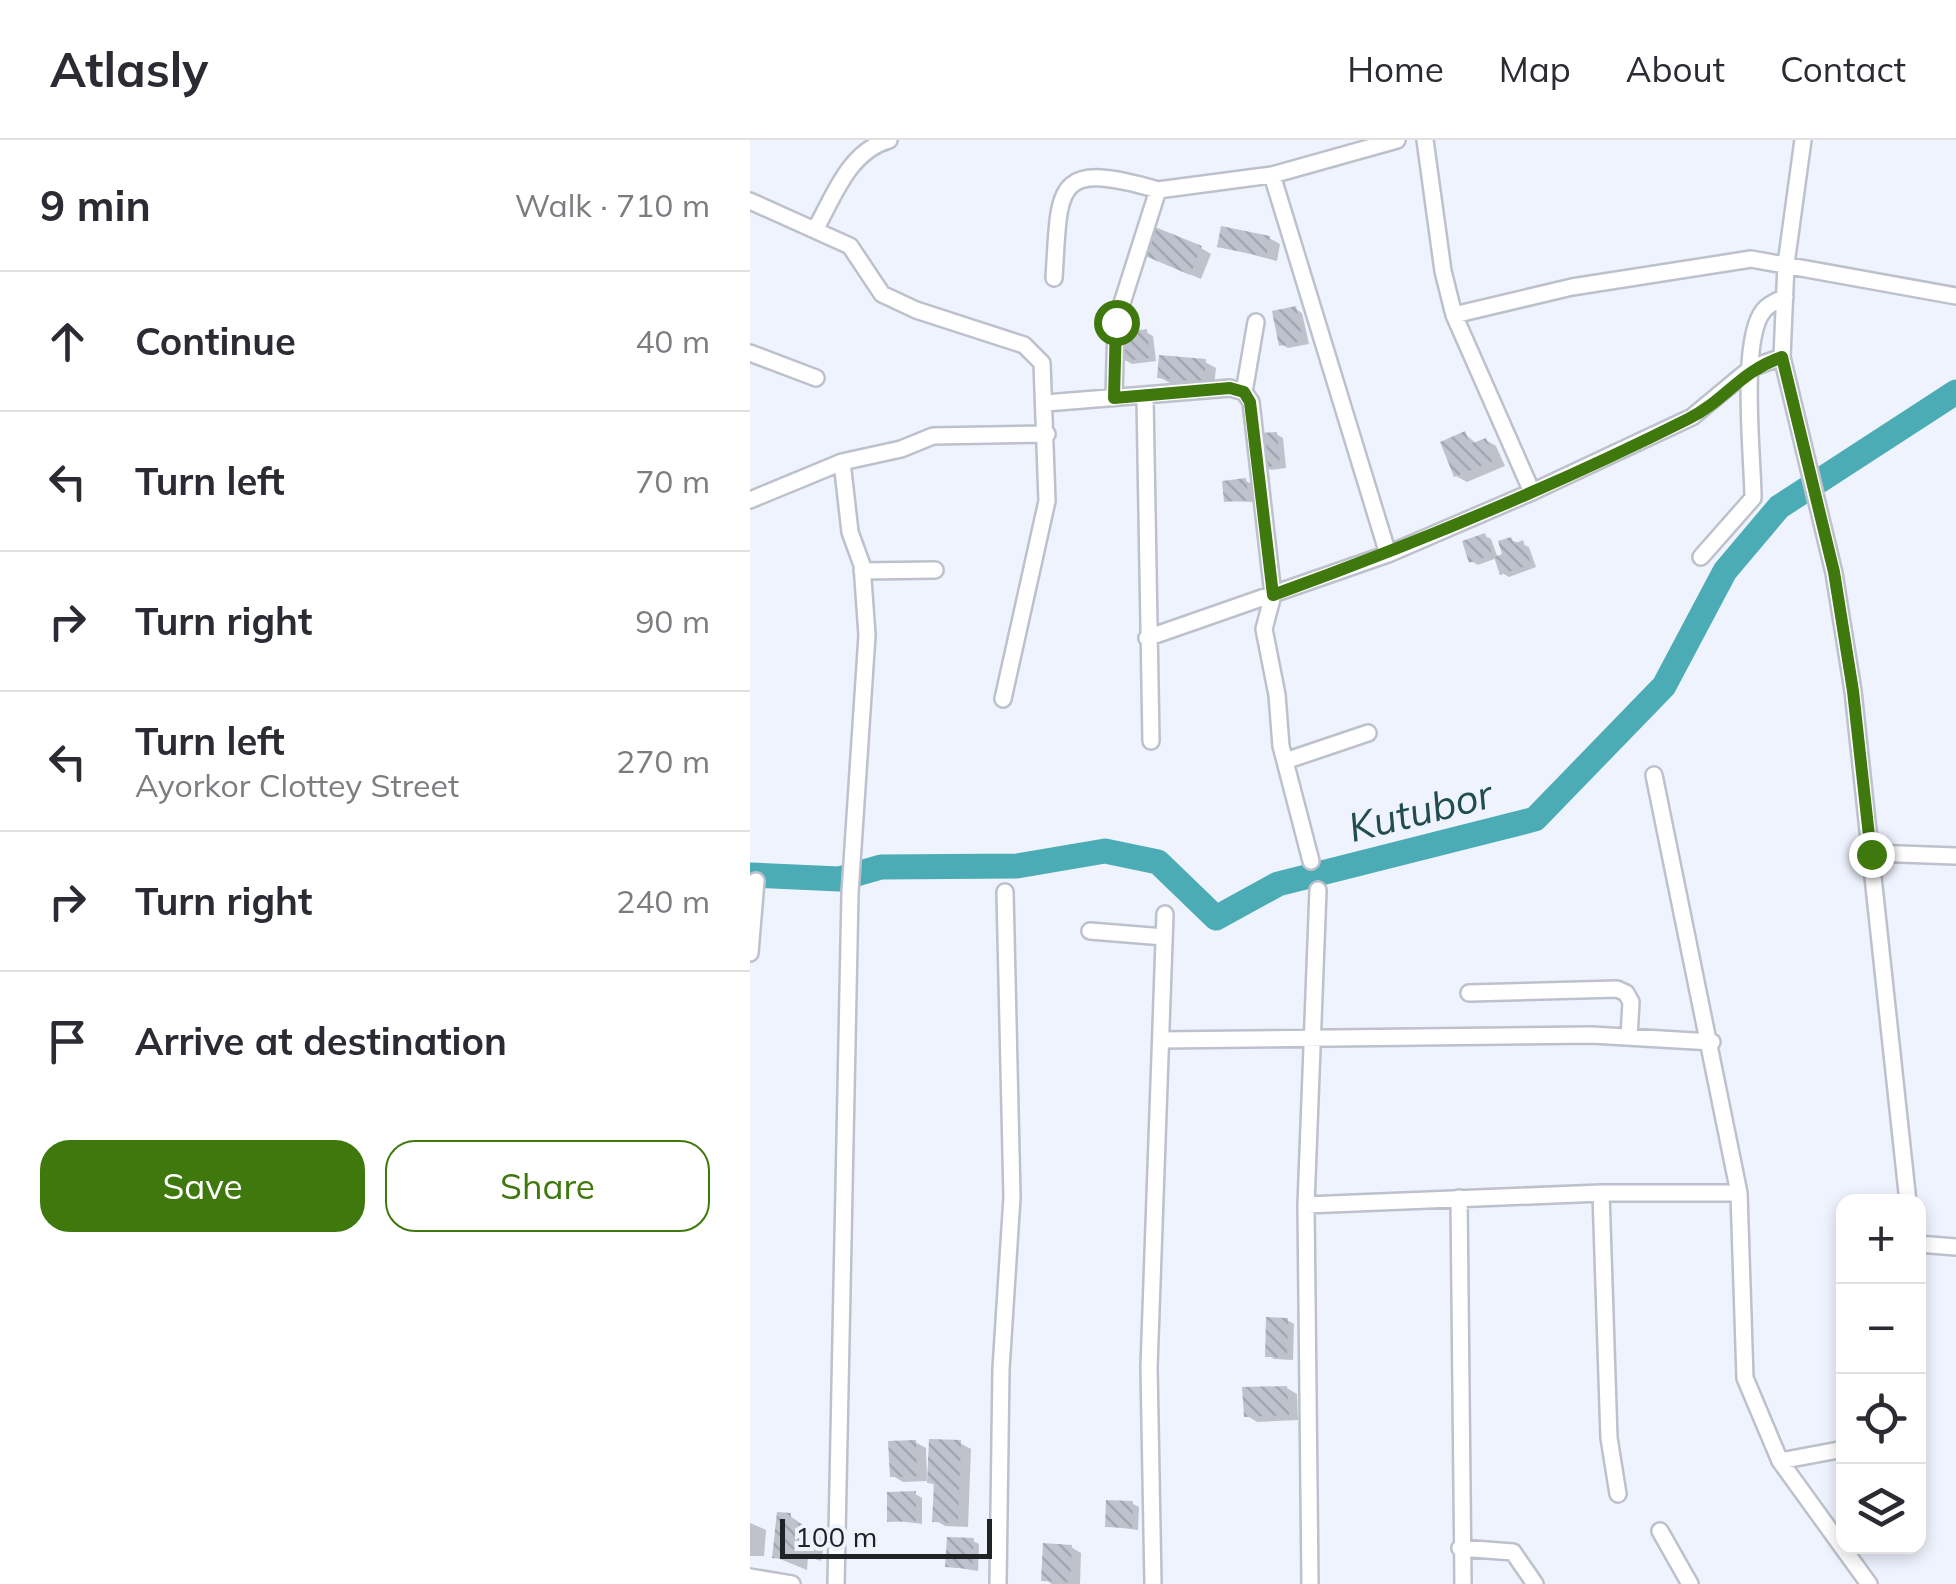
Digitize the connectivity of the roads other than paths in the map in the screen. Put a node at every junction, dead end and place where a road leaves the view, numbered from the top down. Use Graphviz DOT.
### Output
graph roads {
  1 [pos="888,140"];
  2 [pos="1397,140"];
  3 [pos="1425,140"];
  4 [pos="1803,140"];
  5 [pos="1272,175"];
  6 [pos="1158,190"];
  7 [pos="750,201"];
  8 [pos="816,230"];
  9 [pos="1786,264"];
  10 [pos="1054,278"];
  11 [pos="1956,296"];
  12 [pos="1784,297"];
  13 [pos="1454,315"];
  14 [pos="1256,322"];
  15 [pos="750,353"];
  16 [pos="1782,357"];
  17 [pos="1751,368"];
  18 [pos="816,378"];
  19 [pos="1244,392"];
  20 [pos="1145,396"];
  21 [pos="1114,398"];
  22 [pos="1046,403"];
  23 [pos="1047,434"];
  24 [pos="842,462"];
  25 [pos="1532,492"];
  26 [pos="750,500"];
  27 [pos="1388,554"];
  28 [pos="1701,556"];
  29 [pos="935,570"];
  30 [pos="862,571"];
  31 [pos="1273,595"];
  32 [pos="1147,638"];
  33 [pos="1003,699"];
  34 [pos="1368,733"];
  35 [pos="1151,741"];
  36 [pos="1286,761"];
  37 [pos="1654,775"];
  38 [pos="1871,854"];
  39 [pos="1956,856"];
  40 [pos="1311,861"];
  41 [pos="756,882"];
  42 [pos="1318,890"];
  43 [pos="1005,892"];
  44 [pos="1165,914"];
  45 [pos="1090,931"];
  46 [pos="1164,938"];
  47 [pos="750,953"];
  48 [pos="1469,993"];
  49 [pos="1629,1038"];
  50 [pos="1161,1040"];
  51 [pos="1312,1040"];
  52 [pos="1712,1042"];
  53 [pos="1601,1194"];
  54 [pos="1740,1194"];
  55 [pos="1907,1194"];
  56 [pos="1459,1198"];
  57 [pos="1306,1206"];
  58 [pos="1926,1244"];
  59 [pos="1956,1246"];
  60 [pos="1836,1450"];
  61 [pos="1780,1461"];
  62 [pos="1618,1494"];
  63 [pos="1660,1531"];
  64 [pos="1460,1548"];
  65 [pos="750,1577"];
  66 [pos="792,1584"];
  67 [pos="836,1584"];
  68 [pos="998,1584"];
  69 [pos="1153,1584"];
  70 [pos="1310,1584"];
  71 [pos="1463,1584"];
  72 [pos="1535,1584"];
  73 [pos="1690,1584"];
  74 [pos="1869,1584"];
  1 -- 8 [label="street"];
  2 -- 5 [label="street"];
  3 -- 13 [label="street"];
  4 -- 9 [label="street"];
  5 -- 6 [label="street"];
  5 -- 27 [label="street"];
  6 -- 10 [label="street"];
  6 -- 21 [label="street"];
  7 -- 8 [label="street"];
  8 -- 22 [label="street"];
  9 -- 11 [label="street"];
  9 -- 12 [label="street"];
  9 -- 13 [label="street"];
  12 -- 16 [label="street"];
  12 -- 17 [label="street"];
  13 -- 25 [label="street"];
  14 -- 19 [label="street"];
  15 -- 18 [label="street"];
  16 -- 17 [label="street"];
  16 -- 38 [label="street"];
  17 -- 25 [label="street"];
  17 -- 28 [label="street"];
  19 -- 20 [label="street"];
  19 -- 31 [label="street"];
  20 -- 21 [label="street"];
  20 -- 32 [label="street"];
  21 -- 22 [label="street"];
  22 -- 23 [label="street"];
  23 -- 24 [label="street"];
  23 -- 33 [label="street"];
  24 -- 26 [label="street"];
  24 -- 30 [label="street"];
  25 -- 27 [label="street"];
  27 -- 31 [label="street"];
  29 -- 30 [label="street"];
  30 -- 67 [label="street"];
  31 -- 32 [label="street"];
  31 -- 36 [label="street"];
  32 -- 35 [label="street"];
  34 -- 36 [label="street"];
  36 -- 40 [label="street"];
  37 -- 52 [label="street"];
  38 -- 39 [label="street"];
  38 -- 55 [label="street"];
  41 -- 47 [label="street"];
  42 -- 51 [label="street"];
  43 -- 68 [label="street"];
  44 -- 46 [label="street"];
  45 -- 46 [label="street"];
  46 -- 50 [label="street"];
  48 -- 49 [label="street"];
  49 -- 51 [label="street"];
  49 -- 52 [label="street"];
  50 -- 51 [label="street"];
  50 -- 69 [label="street"];
  51 -- 57 [label="street"];
  52 -- 54 [label="street"];
  53 -- 54 [label="street"];
  53 -- 56 [label="street"];
  53 -- 62 [label="street"];
  54 -- 61 [label="street"];
  56 -- 57 [label="street"];
  56 -- 64 [label="street"];
  57 -- 70 [label="street"];
  58 -- 59 [label="street"];
  60 -- 61 [label="street"];
  61 -- 74 [label="street"];
  63 -- 73 [label="street"];
  64 -- 71 [label="street"];
  64 -- 72 [label="street"];
  65 -- 66 [label="street"];
}
